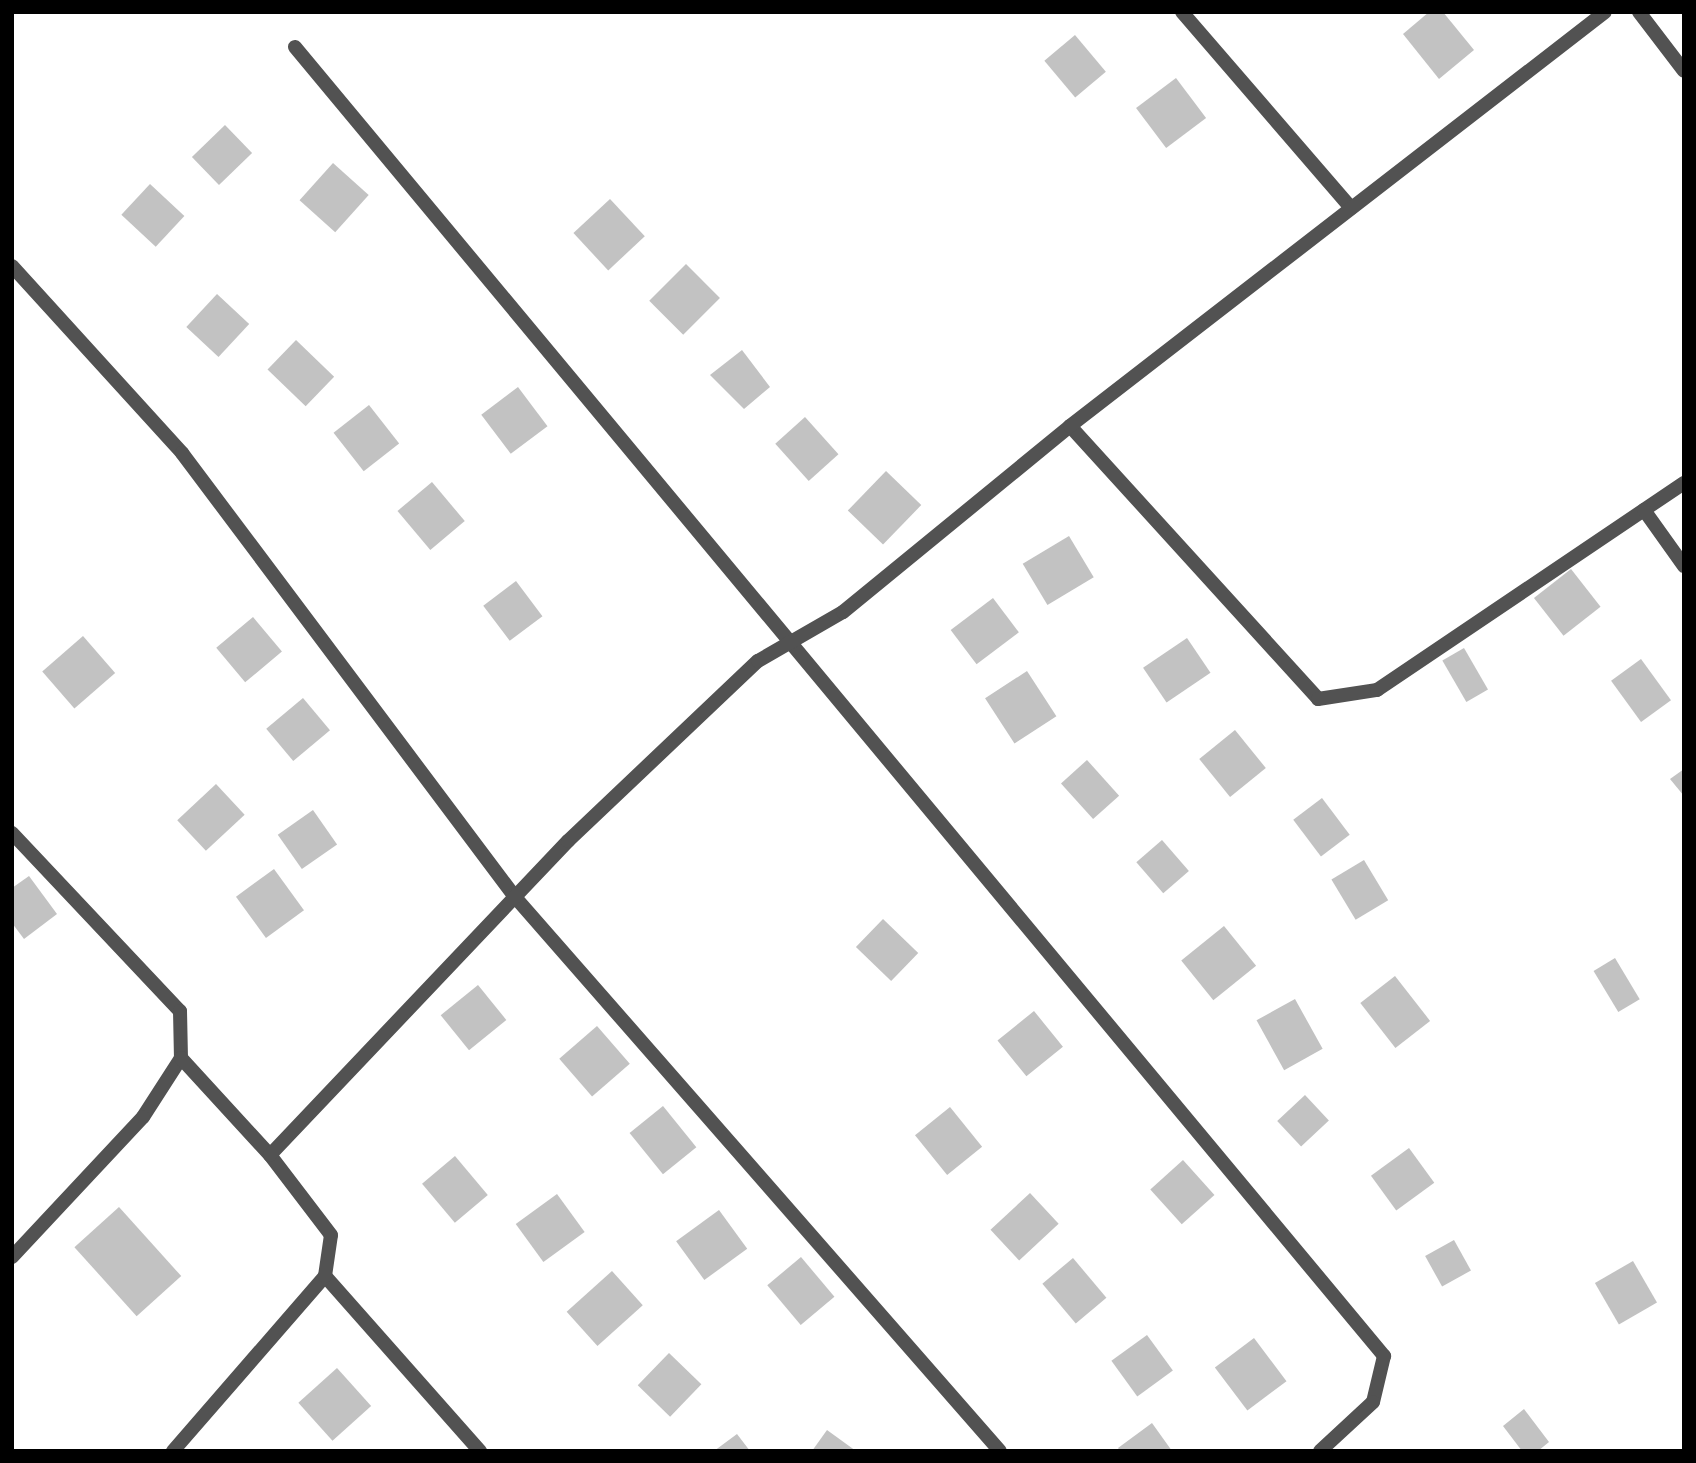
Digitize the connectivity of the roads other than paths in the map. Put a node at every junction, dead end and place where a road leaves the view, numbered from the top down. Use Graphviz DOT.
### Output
graph roads {
  1 [pos="1182,12"];
  2 [pos="1605,12"];
  3 [pos="1639,12"];
  4 [pos="295,47"];
  5 [pos="1684,71"];
  6 [pos="1351,208"];
  7 [pos="12,266"];
  8 [pos="1069,426"];
  9 [pos="1684,483"];
  10 [pos="1644,510"];
  11 [pos="1684,566"];
  12 [pos="788,644"];
  13 [pos="12,834"];
  14 [pos="515,897"];
  15 [pos="181,1058"];
  16 [pos="270,1154"];
  17 [pos="12,1256"];
  18 [pos="324,1276"];
  19 [pos="173,1451"];
  20 [pos="480,1451"];
  21 [pos="1000,1451"];
  22 [pos="1320,1451"];
  1 -- 6 [label="street"];
  2 -- 6 [label="street"];
  3 -- 5 [label="street"];
  4 -- 12 [label="street"];
  6 -- 8 [label="street"];
  7 -- 14 [label="street"];
  8 -- 10 [label="street"];
  8 -- 12 [label="street"];
  9 -- 10 [label="street"];
  10 -- 11 [label="street"];
  12 -- 14 [label="street"];
  12 -- 22 [label="street"];
  13 -- 15 [label="street"];
  14 -- 16 [label="street"];
  14 -- 21 [label="street"];
  15 -- 16 [label="street"];
  15 -- 17 [label="street"];
  16 -- 18 [label="street"];
  18 -- 19 [label="street"];
  18 -- 20 [label="street"];
}
